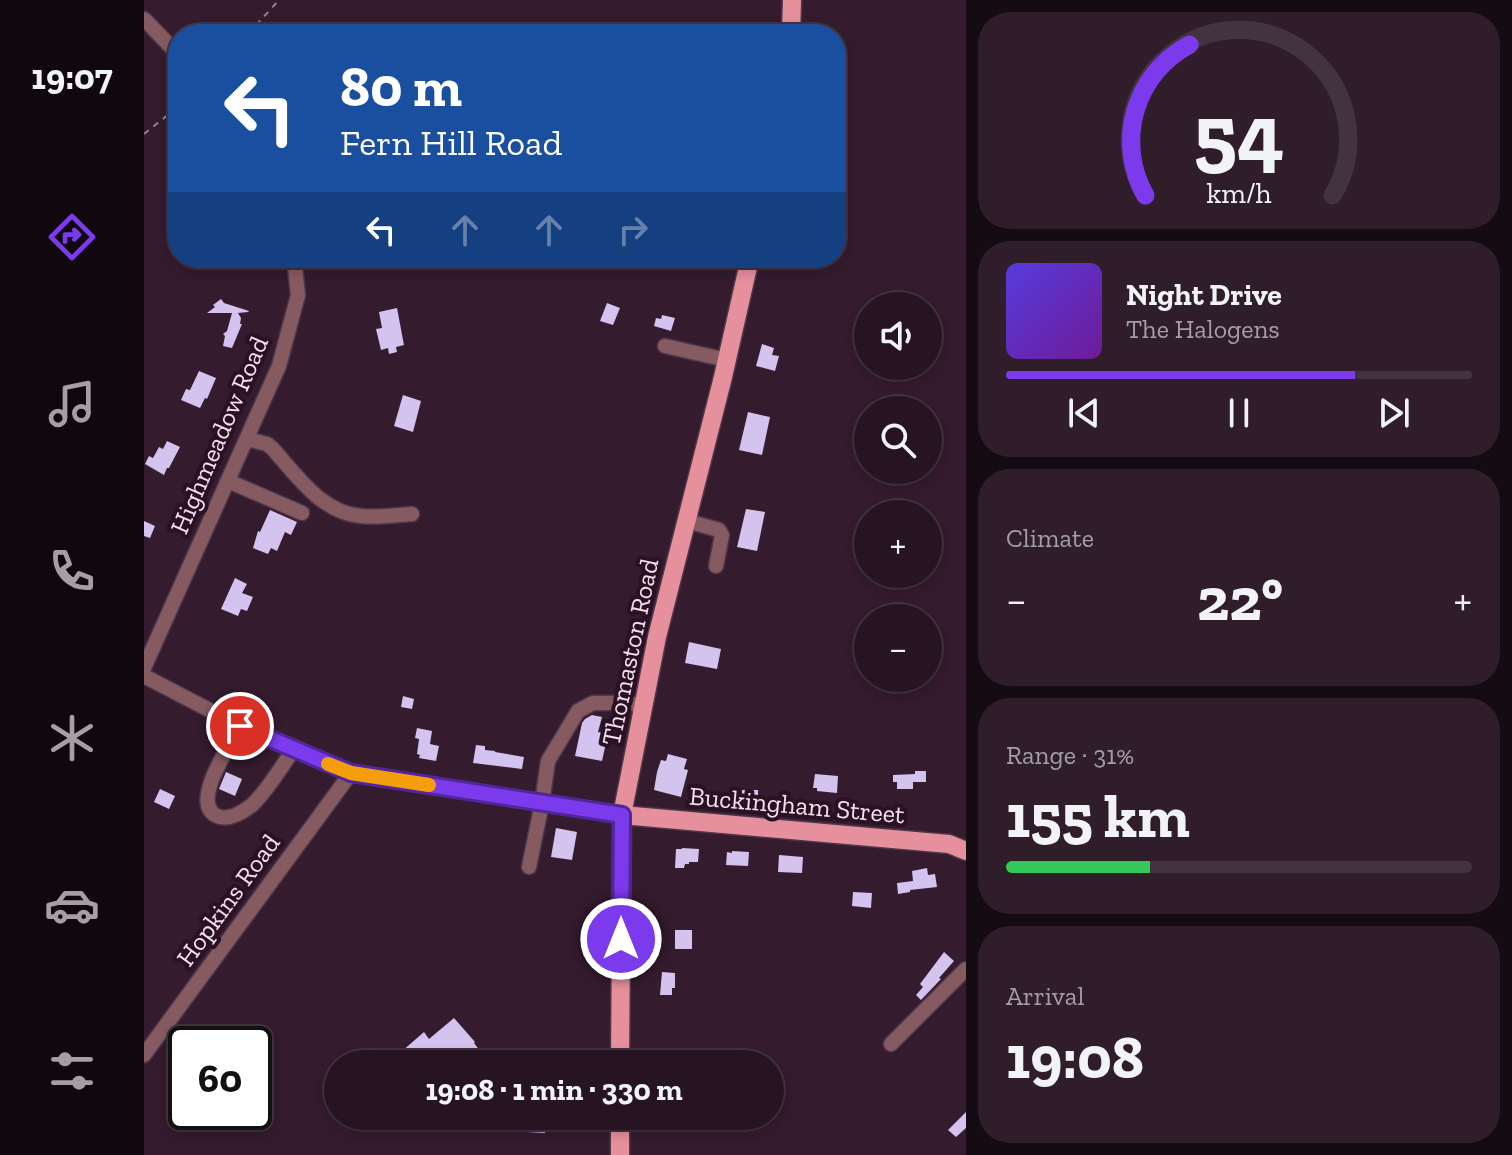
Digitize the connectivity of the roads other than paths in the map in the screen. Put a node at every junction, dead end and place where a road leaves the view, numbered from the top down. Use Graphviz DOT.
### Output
graph roads {
  1 [pos="792,0"];
  2 [pos="144,19"];
  3 [pos="791,24"];
  4 [pos="168,44"];
  5 [pos="295,268"];
  6 [pos="748,268"];
  7 [pos="665,346"];
  8 [pos="727,360"];
  9 [pos="247,439"];
  10 [pos="228,481"];
  11 [pos="302,513"];
  12 [pos="412,514"];
  13 [pos="687,521"];
  14 [pos="716,566"];
  15 [pos="144,668"];
  16 [pos="144,676"];
  17 [pos="643,706"];
  18 [pos="240,726"];
  19 [pos="294,749"];
  20 [pos="351,773"];
  21 [pos="542,803"];
  22 [pos="622,815"];
  23 [pos="966,851"];
  24 [pos="529,867"];
  25 [pos="966,969"];
  26 [pos="891,1044"];
  27 [pos="620,1050"];
  28 [pos="144,1055"];
  29 [pos="620,1130"];
  30 [pos="620,1155"];
  1 -- 3 [label="main road"];
  2 -- 4 [label="street"];
  5 -- 9 [label="street, Highmeadow Road"];
  6 -- 8 [label="main road, Thomaston Road"];
  7 -- 8 [label="street"];
  8 -- 13 [label="main road, Thomaston Road"];
  9 -- 10 [label="street, Highmeadow Road"];
  9 -- 12 [label="street"];
  10 -- 11 [label="street"];
  10 -- 15 [label="street, Highmeadow Road"];
  13 -- 14 [label="street"];
  13 -- 17 [label="main road, Thomaston Road"];
  16 -- 18 [label="street"];
  17 -- 21 [label="street"];
  17 -- 22 [label="main road, Thomaston Road"];
  18 -- 19 [label="street"];
  18 -- 19 [label="street"];
  19 -- 20 [label="street"];
  20 -- 21 [label="street"];
  20 -- 28 [label="street, Hopkins Road"];
  21 -- 22 [label="street"];
  21 -- 24 [label="street"];
  22 -- 23 [label="main road, Buckingham Street"];
  22 -- 27 [label="main road, Thomaston Road"];
  25 -- 26 [label="street"];
  29 -- 30 [label="main road"];
}
